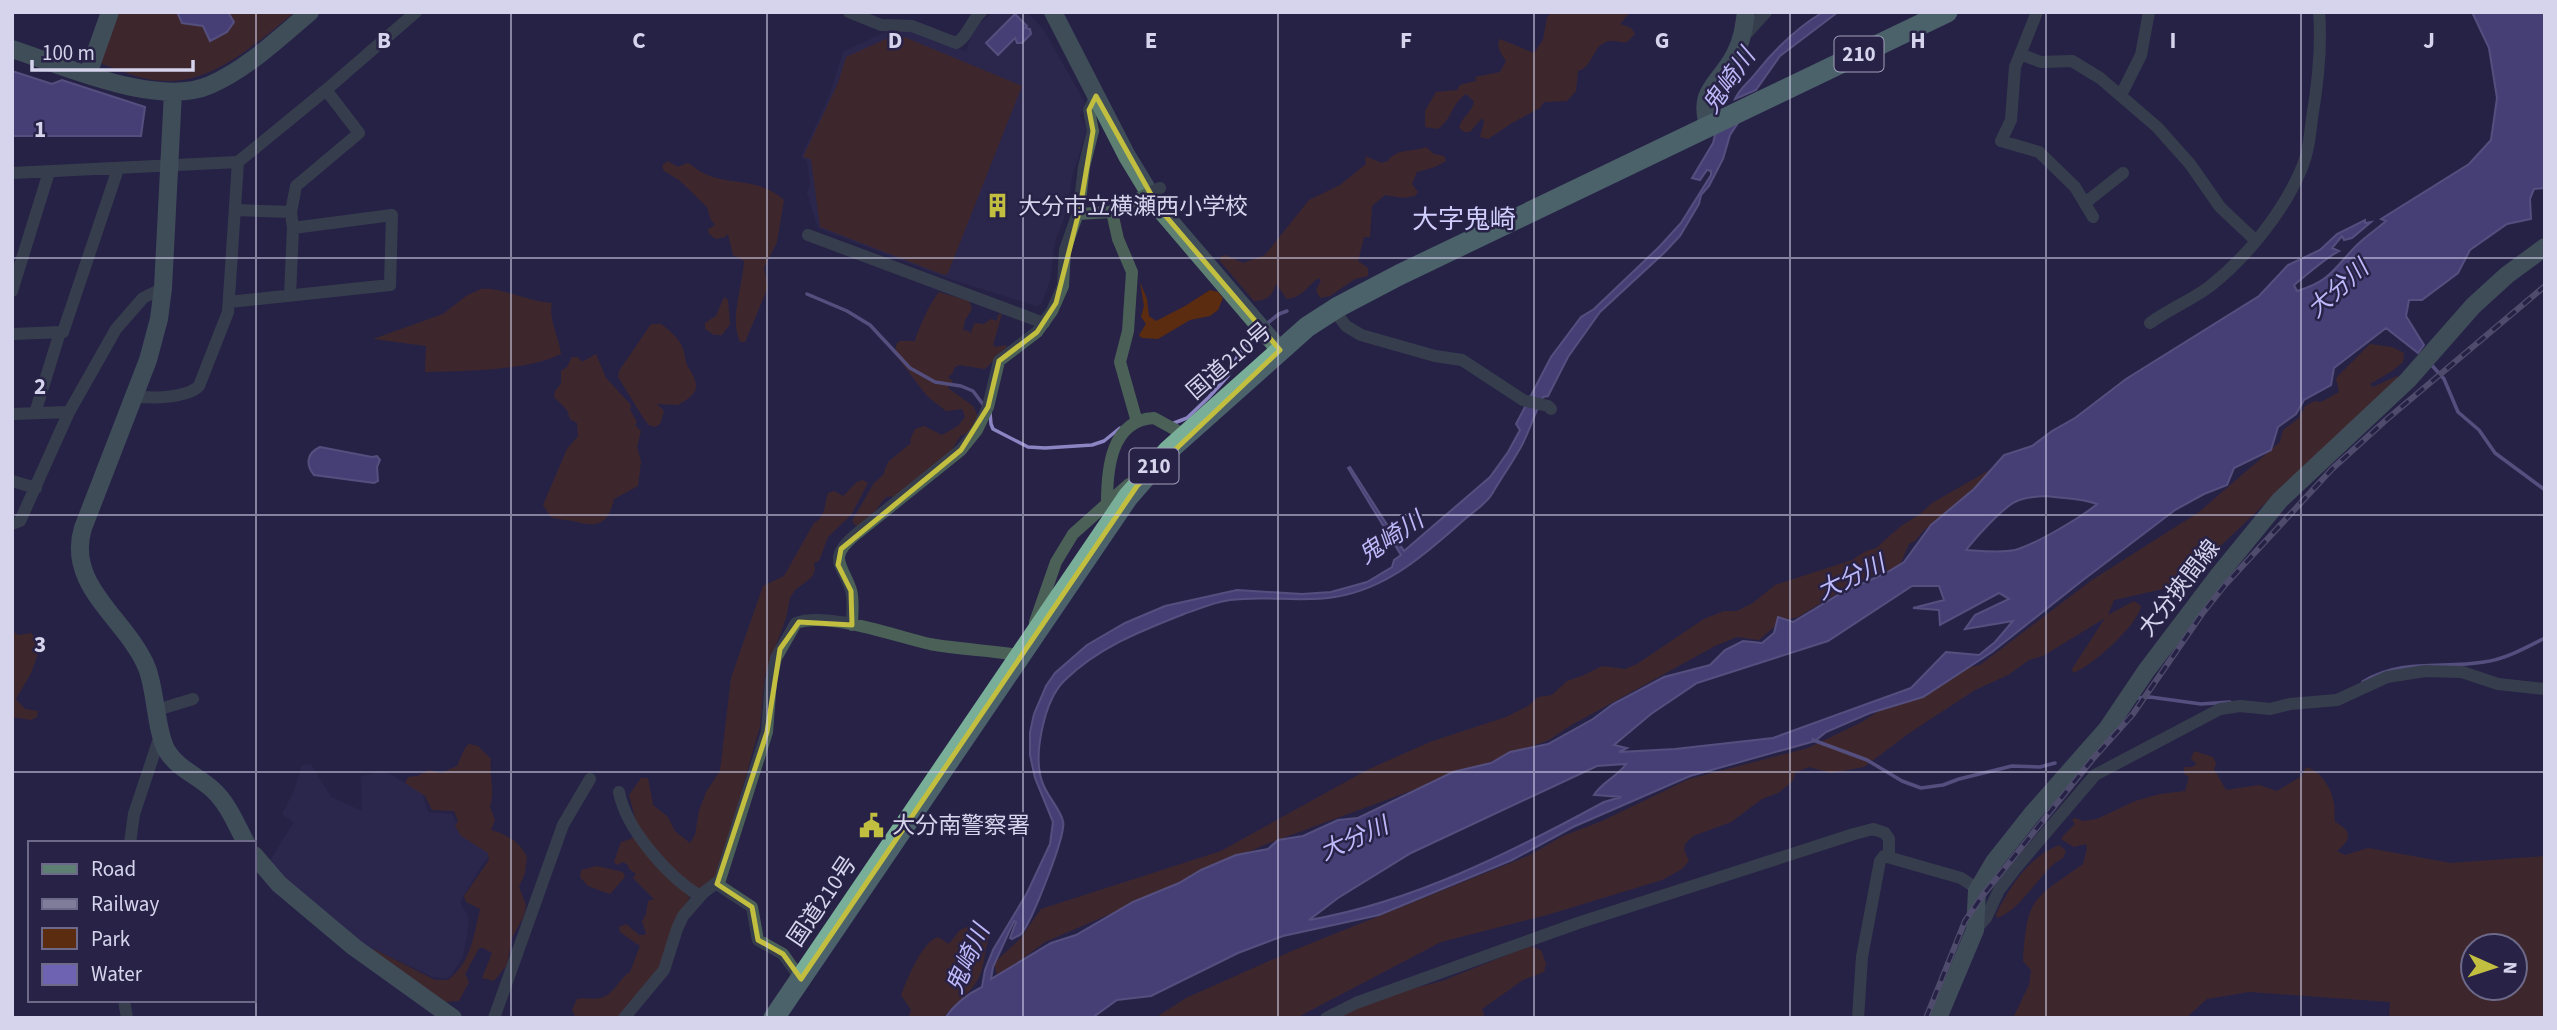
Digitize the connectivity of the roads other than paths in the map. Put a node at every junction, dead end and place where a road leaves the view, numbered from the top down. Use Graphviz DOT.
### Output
graph roads {
  1 [pos="110,12"];
  2 [pos="310,12"];
  3 [pos="416,12"];
  4 [pos="849,12"];
  5 [pos="1053,12"];
  6 [pos="1746,12"];
  7 [pos="1766,12"];
  8 [pos="1947,12"];
  9 [pos="2037,12"];
  10 [pos="2149,12"];
  11 [pos="2319,12"];
  12 [pos="975,14"];
  13 [pos="903,18"];
  14 [pos="1743,32"];
  15 [pos="12,49"];
  16 [pos="2020,54"];
  17 [pos="88,74"];
  18 [pos="326,90"];
  19 [pos="173,92"];
  20 [pos="2121,95"];
  21 [pos="1096,96"];
  22 [pos="1715,124"];
  23 [pos="238,162"];
  24 [pos="169,166"];
  25 [pos="118,169"];
  26 [pos="49,172"];
  27 [pos="12,173"];
  28 [pos="2123,173"];
  29 [pos="1160,188"];
  30 [pos="2085,203"];
  31 [pos="235,210"];
  32 [pos="291,212"];
  33 [pos="1112,212"];
  34 [pos="1078,214"];
  35 [pos="2093,217"];
  36 [pos="293,228"];
  37 [pos="808,235"];
  38 [pos="2255,240"];
  39 [pos="2545,247"];
  40 [pos="163,288"];
  41 [pos="12,291"];
  42 [pos="290,295"];
  43 [pos="229,302"];
  44 [pos="1334,310"];
  45 [pos="1044,323"];
  46 [pos="2150,323"];
  47 [pos="60,332"];
  48 [pos="12,334"];
  49 [pos="1280,350"];
  50 [pos="135,396"];
  51 [pos="1549,407"];
  52 [pos="69,412"];
  53 [pos="35,413"];
  54 [pos="12,415"];
  55 [pos="1137,422"];
  56 [pos="1185,435"];
  57 [pos="1169,450"];
  58 [pos="12,481"];
  59 [pos="36,488"];
  60 [pos="1107,502"];
  61 [pos="12,524"];
  62 [pos="852,625"];
  63 [pos="1024,650"];
  64 [pos="2545,689"];
  65 [pos="193,699"];
  66 [pos="157,710"];
  67 [pos="162,732"];
  68 [pos="590,779"];
  69 [pos="620,792"];
  70 [pos="130,841"];
  71 [pos="245,841"];
  72 [pos="1889,856"];
  73 [pos="256,857"];
  74 [pos="717,884"];
  75 [pos="1977,894"];
  76 [pos="700,896"];
  77 [pos="1975,930"];
  78 [pos="801,979"];
  79 [pos="453,1018"];
  80 [pos="494,1018"];
  81 [pos="624,1018"];
  82 [pos="774,1018"];
  83 [pos="1326,1018"];
  84 [pos="1858,1018"];
  85 [pos="1938,1018"];
  1 -- 17 [label="street"];
  2 -- 19 [label="street"];
  3 -- 18 [label="street"];
  4 -- 13 [label="street"];
  5 -- 21 [label="street"];
  6 -- 14 [label="street"];
  7 -- 14 [label="street"];
  8 -- 22 [label="highway, 国道210号 / 210"];
  9 -- 16 [label="street"];
  10 -- 20 [label="street"];
  11 -- 38 [label="street"];
  12 -- 13 [label="street"];
  14 -- 22 [label="street"];
  15 -- 17 [label="street"];
  16 -- 20 [label="street"];
  16 -- 30 [label="street"];
  17 -- 19 [label="street"];
  18 -- 23 [label="street"];
  18 -- 32 [label="street"];
  19 -- 24 [label="street"];
  20 -- 38 [label="street"];
  21 -- 34 [label="street"];
  21 -- 49 [label="street"];
  22 -- 44 [label="highway, 国道210号 / 210"];
  23 -- 24 [label="street"];
  23 -- 31 [label="street"];
  24 -- 25 [label="street"];
  24 -- 40 [label="street"];
  25 -- 26 [label="street"];
  25 -- 47 [label="street"];
  26 -- 27 [label="street"];
  26 -- 41 [label="street"];
  28 -- 30 [label="street"];
  29 -- 33 [label="street, bridge"];
  30 -- 35 [label="street"];
  31 -- 32 [label="street"];
  31 -- 43 [label="street"];
  32 -- 36 [label="street"];
  33 -- 34 [label="street"];
  33 -- 55 [label="street"];
  34 -- 45 [label="street"];
  36 -- 42 [label="street"];
  36 -- 42 [label="street"];
  37 -- 45 [label="street"];
  38 -- 46 [label="street"];
  39 -- 75 [label="street, 大分挾間線"];
  40 -- 50 [label="street"];
  40 -- 52 [label="street"];
  42 -- 43 [label="street"];
  43 -- 50 [label="street"];
  44 -- 49 [label="highway, 国道210号 / 210"];
  44 -- 51 [label="street"];
  45 -- 62 [label="street"];
  47 -- 48 [label="street"];
  47 -- 53 [label="street"];
  49 -- 56 [label="highway, 国道210号 / 210"];
  50 -- 66 [label="street"];
  52 -- 53 [label="street"];
  52 -- 59 [label="street"];
  53 -- 54 [label="street"];
  55 -- 56 [label="street"];
  55 -- 60 [label="street"];
  56 -- 57 [label="highway, 国道210号 / 210"];
  57 -- 60 [label="street"];
  57 -- 63 [label="highway, 国道210号 / 210"];
  58 -- 59 [label="street"];
  59 -- 61 [label="street"];
  60 -- 63 [label="street"];
  62 -- 63 [label="street"];
  62 -- 74 [label="street"];
  63 -- 78 [label="highway, 国道210号 / 210"];
  64 -- 77 [label="street"];
  65 -- 66 [label="street"];
  66 -- 67 [label="street"];
  67 -- 70 [label="street"];
  67 -- 71 [label="street"];
  68 -- 80 [label="street"];
  69 -- 76 [label="street"];
  72 -- 75 [label="street"];
  72 -- 83 [label="street"];
  72 -- 84 [label="street"];
  73 -- 79 [label="street"];
  74 -- 76 [label="street"];
  74 -- 78 [label="street"];
  75 -- 77 [label="street, 大分挾間線"];
  76 -- 81 [label="street"];
  77 -- 85 [label="street, 大分挾間線"];
  78 -- 82 [label="highway, 国道210号 / 210"];
}
